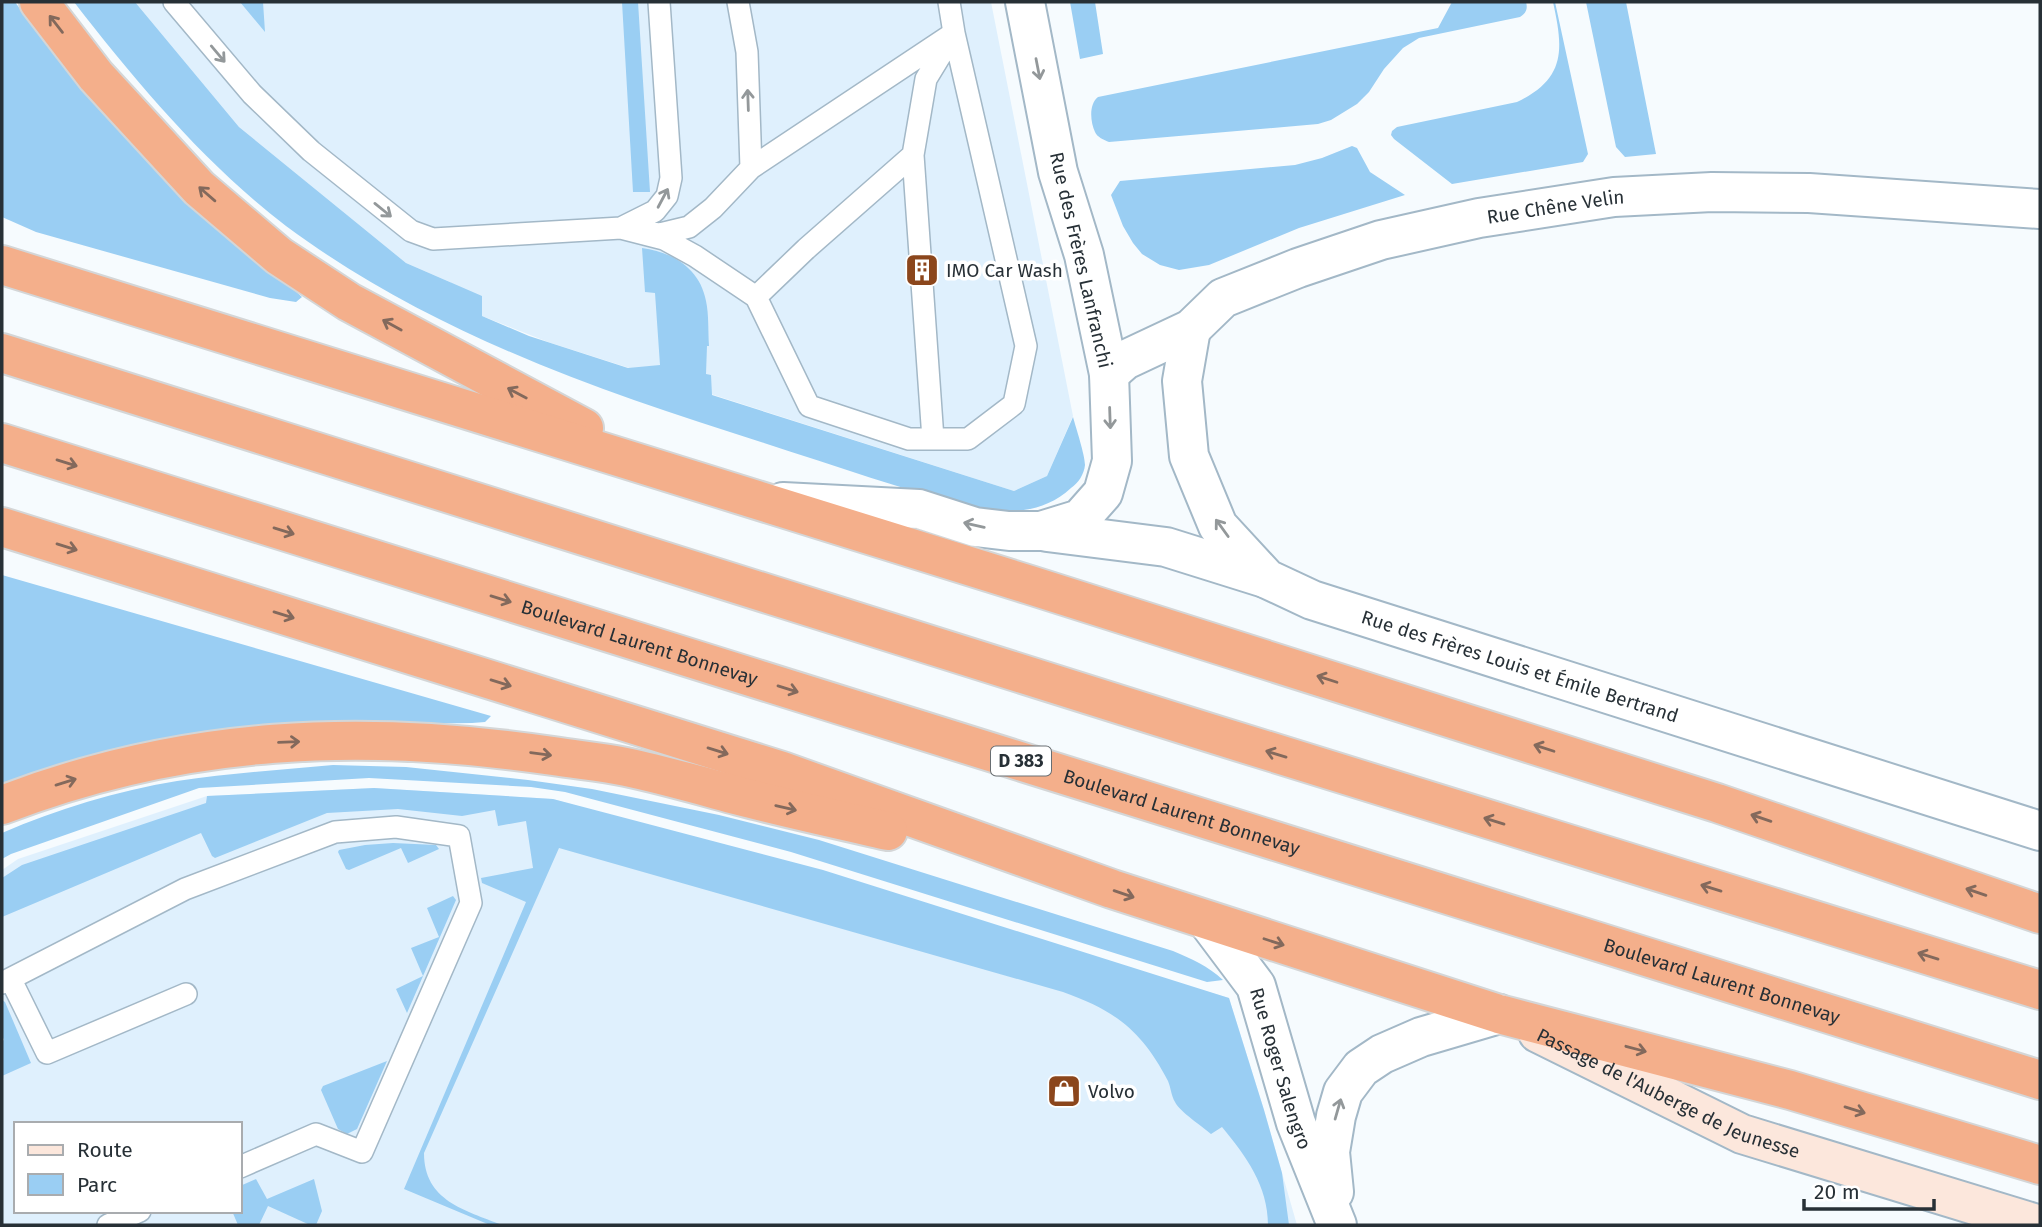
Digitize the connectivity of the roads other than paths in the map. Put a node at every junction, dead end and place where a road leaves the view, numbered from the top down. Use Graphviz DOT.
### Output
graph roads {
  1 [pos="38,2"];
  2 [pos="174,2"];
  3 [pos="659,2"];
  4 [pos="738,2"];
  5 [pos="949,2"];
  6 [pos="1024,2"];
  7 [pos="954,33"];
  8 [pos="914,155"];
  9 [pos="751,168"];
  10 [pos="2040,209"];
  11 [pos="621,228"];
  12 [pos="2,265"];
  13 [pos="756,297"];
  14 [pos="1191,329"];
  15 [pos="2,353"];
  16 [pos="1109,374"];
  17 [pos="933,439"];
  18 [pos="2,443"];
  19 [pos="664,471"];
  20 [pos="757,500"];
  21 [pos="2,527"];
  22 [pos="1041,531"];
  23 [pos="1267,579"];
  24 [pos="2,805"];
  25 [pos="2040,831"];
  26 [pos="1060,872"];
  27 [pos="2040,914"];
  28 [pos="1209,922"];
  29 [pos="6,982"];
  30 [pos="2040,990"];
  31 [pos="186,994"];
  32 [pos="1499,1014"];
  33 [pos="2040,1080"];
  34 [pos="242,1166"];
  35 [pos="2040,1166"];
  36 [pos="135,1213"];
  37 [pos="108,1225"];
  38 [pos="1338,1225"];
  39 [pos="2040,1225"];
  19 -- 1 [label="highway, one-way"];
  2 -- 11 [label="lane, one-way"];
  11 -- 3 [label="lane, one-way"];
  9 -- 4 [label="lane, one-way"];
  5 -- 7 [label="lane"];
  6 -- 16 [label="street, Rue des Frères Lanfranchi, one-way"];
  7 -- 8 [label="lane"];
  7 -- 9 [label="lane"];
  7 -- 17 [label="lane"];
  8 -- 13 [label="lane"];
  8 -- 17 [label="lane"];
  9 -- 11 [label="lane"];
  10 -- 14 [label="street, Rue Chêne Velin"];
  11 -- 13 [label="lane"];
  12 -- 19 [label="highway"];
  13 -- 17 [label="lane"];
  14 -- 16 [label="street, Rue Chêne Velin"];
  23 -- 14 [label="street, Rue des Frères Louis et Émile Bertrand, one-way"];
  30 -- 15 [label="highway, one-way"];
  16 -- 22 [label="street, Rue des Frères Lanfranchi, one-way"];
  18 -- 33 [label="highway, Boulevard Laurent Bonnevay / D 383, one-way"];
  19 -- 20 [label="highway"];
  22 -- 20 [label="street, Rue des Frères Lanfranchi, one-way"];
  27 -- 20 [label="highway, one-way"];
  21 -- 26 [label="highway, one-way"];
  22 -- 23 [label="street"];
  23 -- 25 [label="street, Rue des Frères Louis et Émile Bertrand"];
  24 -- 26 [label="highway, one-way"];
  26 -- 28 [label="highway, one-way"];
  28 -- 32 [label="highway, one-way"];
  28 -- 38 [label="street, Rue Roger Salengro"];
  29 -- 31 [label="lane"];
  29 -- 34 [label="lane"];
  32 -- 35 [label="highway, one-way"];
  38 -- 32 [label="street, Rue Roger Salengro, one-way"];
  32 -- 39 [label="street, Passage de l'Auberge de Jeunesse"];
  36 -- 37 [label="lane"];
}
